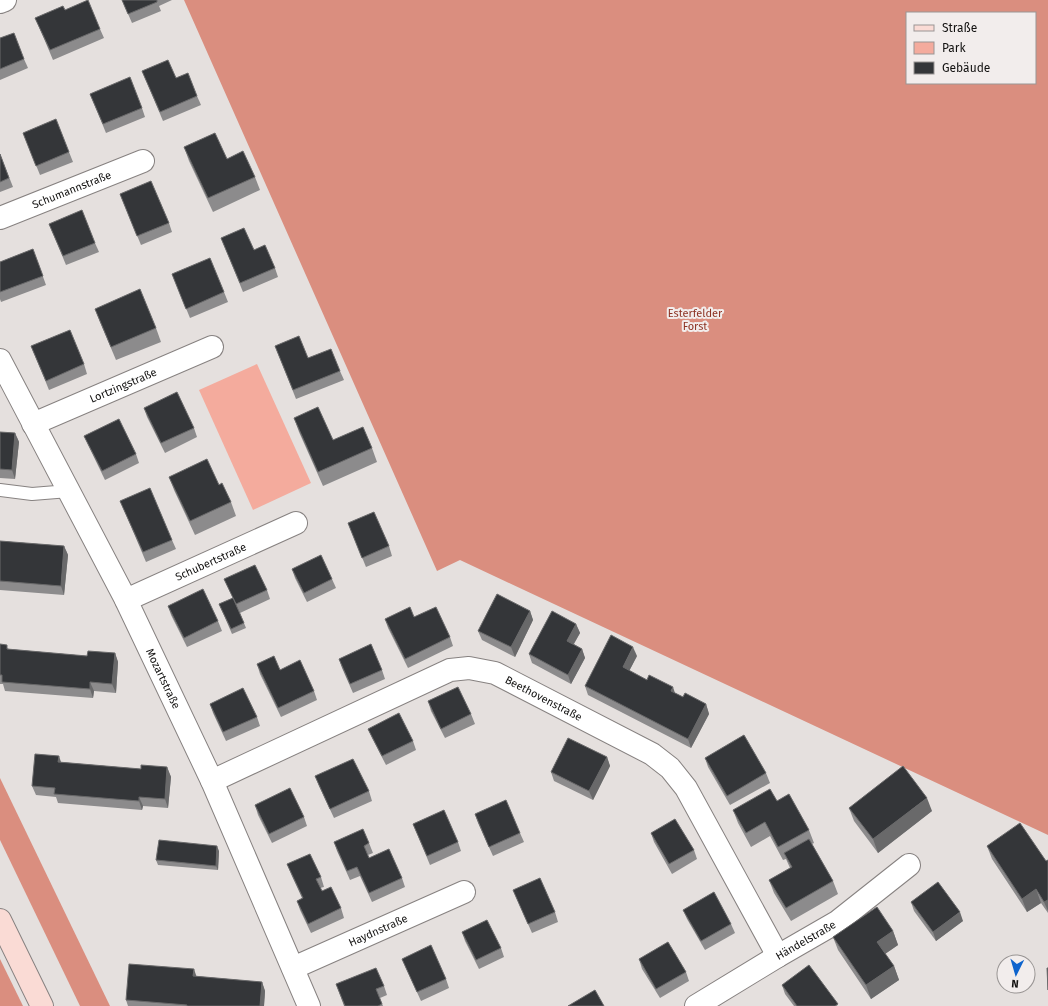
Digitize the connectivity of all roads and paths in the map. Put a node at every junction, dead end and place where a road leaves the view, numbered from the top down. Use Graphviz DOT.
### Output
graph roads {
  1 [pos="5,0"];
  2 [pos="0,2"];
  3 [pos="143,161"];
  4 [pos="0,218"];
  5 [pos="212,347"];
  6 [pos="0,360"];
  7 [pos="33,424"];
  8 [pos="0,490"];
  9 [pos="69,491"];
  10 [pos="296,523"];
  11 [pos="126,600"];
  12 [pos="212,781"];
  13 [pos="909,865"];
  14 [pos="464,892"];
  15 [pos="0,920"];
  16 [pos="778,956"];
  17 [pos="293,968"];
  18 [pos="42,1006"];
  19 [pos="310,1006"];
  20 [pos="696,1006"];
  1 -- 2 [label="street"];
  3 -- 4 [label="street, Schumannstraße"];
  5 -- 7 [label="street, Lortzingstraße"];
  6 -- 7 [label="street, Mozartstraße"];
  7 -- 9 [label="street, Mozartstraße"];
  8 -- 9 [label="lane"];
  9 -- 11 [label="street, Mozartstraße"];
  10 -- 11 [label="street, Schubertstraße"];
  11 -- 12 [label="street, Mozartstraße"];
  12 -- 16 [label="street, Beethovenstraße"];
  12 -- 17 [label="street, Mozartstraße"];
  13 -- 16 [label="street, Händelstraße"];
  14 -- 17 [label="street, Haydnstraße"];
  15 -- 18 [label="street"];
  16 -- 20 [label="street, Händelstraße"];
  17 -- 19 [label="street, Mozartstraße"];
}
